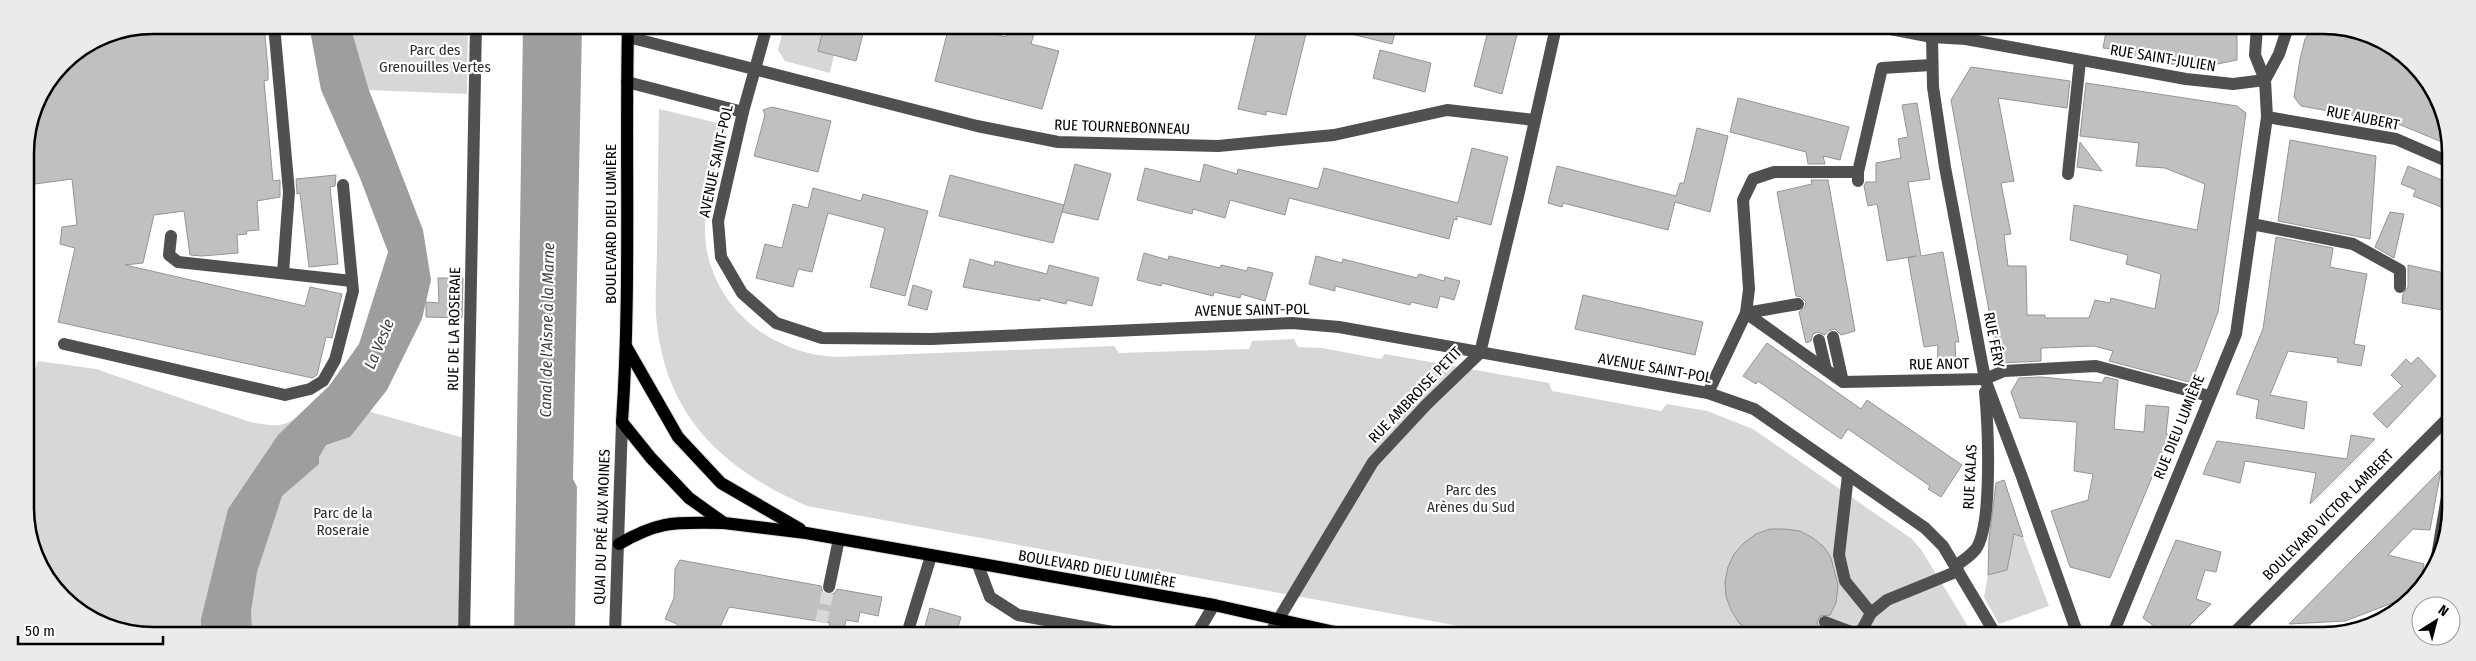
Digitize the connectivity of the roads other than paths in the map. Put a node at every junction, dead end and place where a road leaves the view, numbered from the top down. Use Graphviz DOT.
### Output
graph roads {
  1 [pos="275,34"];
  2 [pos="476,34"];
  3 [pos="628,34"];
  4 [pos="638,34"];
  5 [pos="765,34"];
  6 [pos="1554,34"];
  7 [pos="1916,34"];
  8 [pos="2256,34"];
  9 [pos="2284,34"];
  10 [pos="1932,37"];
  11 [pos="2080,61"];
  12 [pos="1931,65"];
  13 [pos="756,70"];
  14 [pos="2265,80"];
  15 [pos="626,82"];
  16 [pos="743,112"];
  17 [pos="2268,117"];
  18 [pos="1534,120"];
  19 [pos="2442,159"];
  20 [pos="2068,174"];
  21 [pos="343,185"];
  22 [pos="2252,224"];
  23 [pos="171,236"];
  24 [pos="283,273"];
  25 [pos="352,281"];
  26 [pos="2400,287"];
  27 [pos="1798,304"];
  28 [pos="1746,313"];
  29 [pos="1832,336"];
  30 [pos="1819,340"];
  31 [pos="64,344"];
  32 [pos="627,348"];
  33 [pos="1480,353"];
  34 [pos="1826,370"];
  35 [pos="1985,379"];
  36 [pos="1843,382"];
  37 [pos="1708,393"];
  38 [pos="2209,396"];
  39 [pos="622,422"];
  40 [pos="2442,426"];
  41 [pos="1848,474"];
  42 [pos="724,523"];
  43 [pos="806,533"];
  44 [pos="839,539"];
  45 [pos="619,544"];
  46 [pos="931,556"];
  47 [pos="978,565"];
  48 [pos="1957,569"];
  49 [pos="828,587"];
  50 [pos="1214,605"];
  51 [pos="1871,613"];
  52 [pos="1278,619"];
  53 [pos="1825,622"];
  54 [pos="464,627"];
  55 [pos="615,627"];
  56 [pos="910,627"];
  57 [pos="1088,627"];
  58 [pos="1201,627"];
  59 [pos="1274,627"];
  60 [pos="1309,627"];
  61 [pos="1838,627"];
  62 [pos="1864,627"];
  63 [pos="1991,627"];
  64 [pos="2075,627"];
  65 [pos="2116,627"];
  66 [pos="2239,627"];
  1 -- 24 [label="street"];
  2 -- 54 [label="street, RUE DE LA ROSERAIE"];
  3 -- 15 [label="main road, BOULEVARD DIEU LUMIÈRE"];
  4 -- 13 [label="street, RUE TOURNEBONNEAU"];
  5 -- 13 [label="street, AVENUE SAINT-POL"];
  6 -- 18 [label="street, RUE AMBROISE PETIT"];
  7 -- 10 [label="street, RUE SAINT-JULIEN"];
  8 -- 14 [label="street, RUE DIEU LUMIÈRE"];
  9 -- 14 [label="street"];
  10 -- 11 [label="street, RUE SAINT-JULIEN"];
  10 -- 12 [label="street, RUE FÉRY"];
  11 -- 14 [label="street, RUE SAINT-JULIEN"];
  11 -- 20 [label="street"];
  12 -- 28 [label="street"];
  12 -- 35 [label="street, RUE FÉRY"];
  13 -- 16 [label="street, AVENUE SAINT-POL"];
  13 -- 18 [label="street, RUE TOURNEBONNEAU"];
  14 -- 17 [label="street, RUE DIEU LUMIÈRE"];
  15 -- 16 [label="street"];
  15 -- 32 [label="main road, BOULEVARD DIEU LUMIÈRE"];
  16 -- 33 [label="street, AVENUE SAINT-POL"];
  17 -- 19 [label="street, RUE AUBERT"];
  17 -- 22 [label="street, RUE DIEU LUMIÈRE"];
  18 -- 33 [label="street, RUE AMBROISE PETIT"];
  21 -- 25 [label="street"];
  22 -- 26 [label="street"];
  22 -- 38 [label="street, RUE DIEU LUMIÈRE"];
  23 -- 24 [label="street"];
  24 -- 25 [label="street"];
  25 -- 31 [label="street"];
  27 -- 28 [label="street"];
  28 -- 34 [label="street"];
  28 -- 37 [label="street"];
  29 -- 36 [label="street"];
  30 -- 34 [label="street"];
  32 -- 39 [label="main road, BOULEVARD DIEU LUMIÈRE"];
  32 -- 43 [label="main road"];
  33 -- 37 [label="street, AVENUE SAINT-POL"];
  33 -- 52 [label="street, RUE AMBROISE PETIT"];
  34 -- 36 [label="street"];
  35 -- 36 [label="street, RUE ANOT"];
  35 -- 38 [label="street, RUE ANOT"];
  35 -- 48 [label="street, RUE KALAS"];
  35 -- 64 [label="street, RUE FÉRY"];
  37 -- 41 [label="street, AVENUE SAINT-POL"];
  38 -- 65 [label="street, RUE DIEU LUMIÈRE"];
  39 -- 42 [label="main road"];
  39 -- 45 [label="street, QUAI DU PRÉ AUX MOINES"];
  40 -- 66 [label="street, BOULEVARD VICTOR LAMBERT"];
  41 -- 48 [label="street, AVENUE SAINT-POL"];
  41 -- 51 [label="street"];
  42 -- 43 [label="main road, BOULEVARD DIEU LUMIÈRE"];
  42 -- 45 [label="main road, BOULEVARD DIEU LUMIÈRE"];
  43 -- 44 [label="main road, BOULEVARD DIEU LUMIÈRE"];
  44 -- 46 [label="main road, BOULEVARD DIEU LUMIÈRE"];
  44 -- 49 [label="street"];
  45 -- 55 [label="street, QUAI DU PRÉ AUX MOINES"];
  46 -- 47 [label="main road, BOULEVARD DIEU LUMIÈRE"];
  46 -- 56 [label="street"];
  47 -- 50 [label="main road, BOULEVARD DIEU LUMIÈRE"];
  47 -- 57 [label="street"];
  48 -- 51 [label="street, RUE KALAS"];
  48 -- 63 [label="street, AVENUE SAINT-POL"];
  50 -- 52 [label="main road, BOULEVARD DIEU LUMIÈRE"];
  50 -- 58 [label="street"];
  51 -- 62 [label="street, RUE KALAS"];
  52 -- 59 [label="street, RUE AMBROISE PETIT"];
  52 -- 60 [label="main road, BOULEVARD DIEU LUMIÈRE"];
  53 -- 61 [label="street, RUE KALAS"];
}
